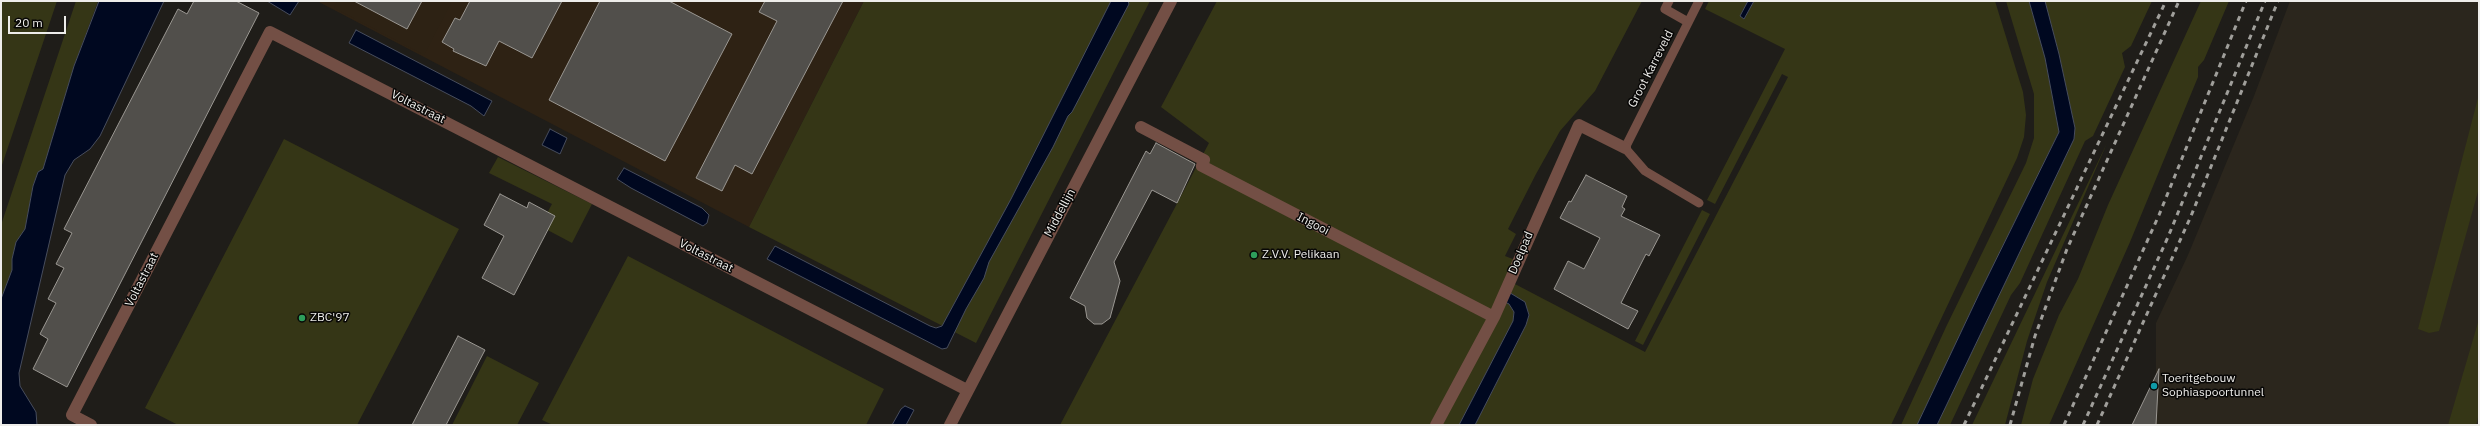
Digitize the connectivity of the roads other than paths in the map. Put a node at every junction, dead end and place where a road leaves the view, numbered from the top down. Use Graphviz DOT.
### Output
graph roads {
  1 [pos="1171,1"];
  2 [pos="1669,1"];
  3 [pos="1699,1"];
  4 [pos="1688,22"];
  5 [pos="1141,127"];
  6 [pos="1625,148"];
  7 [pos="1699,203"];
  8 [pos="1494,317"];
  9 [pos="967,390"];
  10 [pos="91,425"];
  11 [pos="950,425"];
  12 [pos="1436,425"];
  1 -- 9 [label="street, Middellijn"];
  2 -- 4 [label="lane"];
  3 -- 4 [label="lane, Groot Karreveld"];
  4 -- 6 [label="lane, Groot Karreveld"];
  5 -- 8 [label="street, Ingooi"];
  6 -- 7 [label="lane"];
  6 -- 8 [label="street, Doelpad"];
  8 -- 12 [label="street, Doelpad"];
  9 -- 10 [label="street, Voltastraat"];
  9 -- 11 [label="street, Middellijn"];
}
